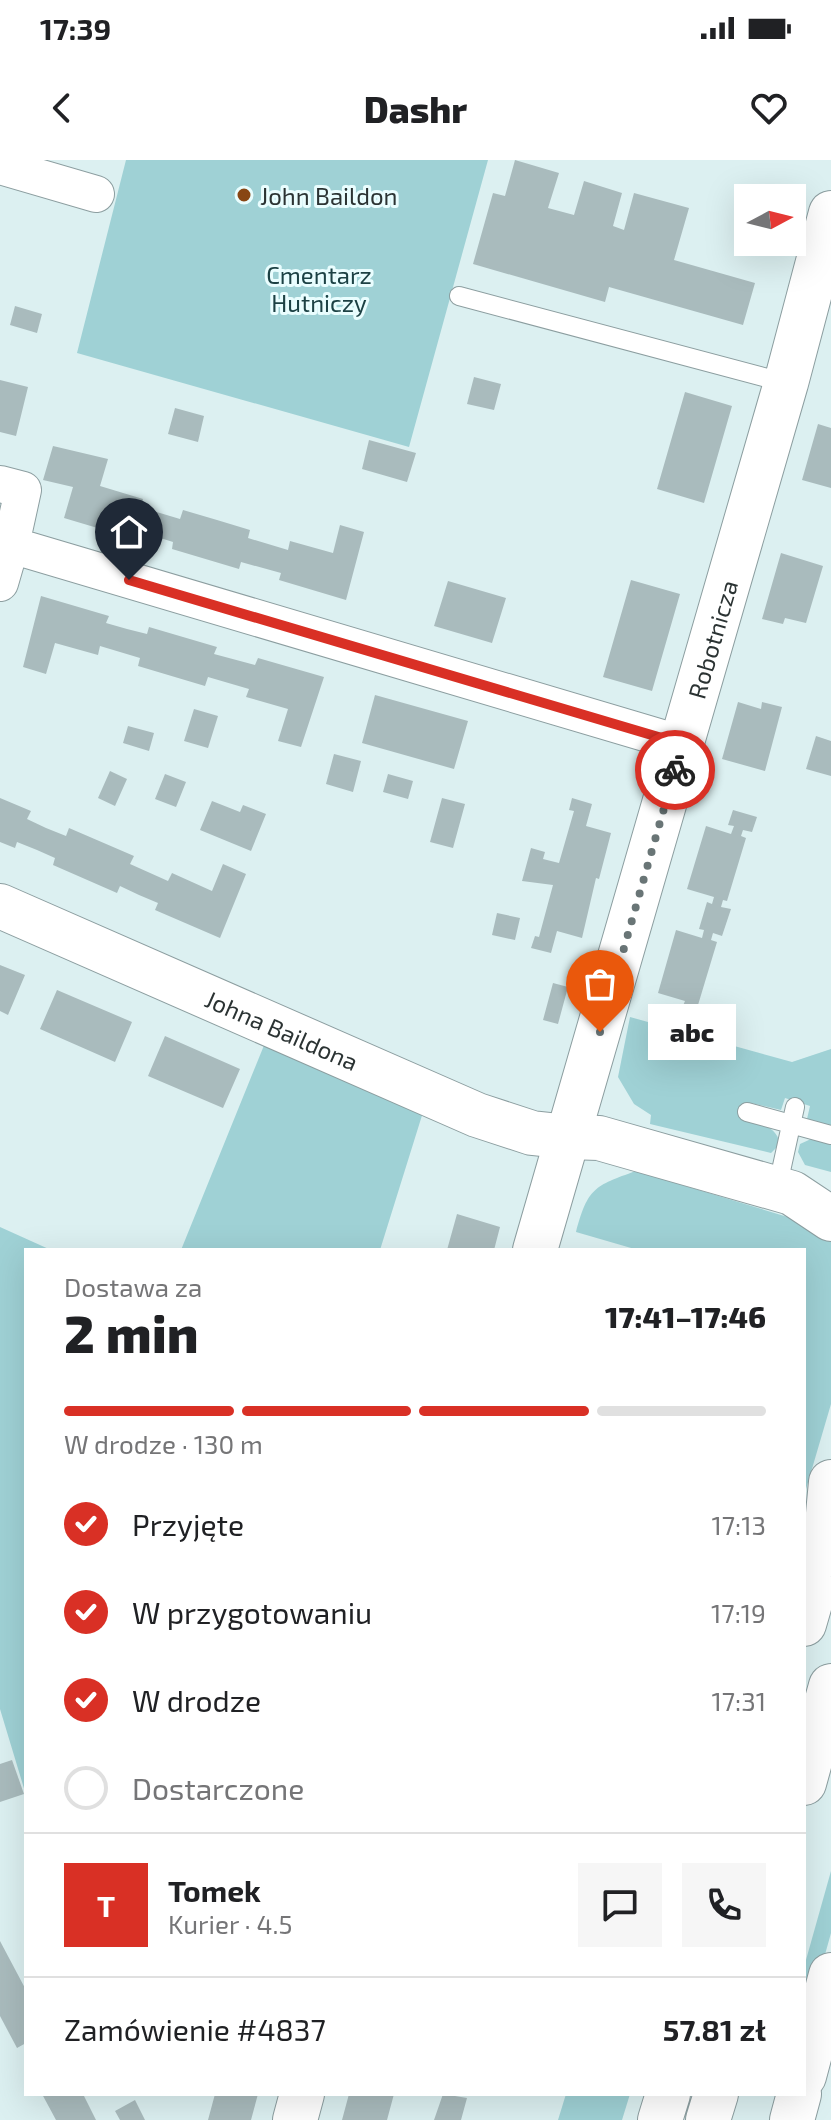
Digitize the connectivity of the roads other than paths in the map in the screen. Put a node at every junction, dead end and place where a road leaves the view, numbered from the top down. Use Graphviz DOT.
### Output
graph roads {
  1 [pos="0,166"];
  2 [pos="96,194"];
  3 [pos="831,213"];
  4 [pos="459,296"];
  5 [pos="786,383"];
  6 [pos="0,484"];
  7 [pos="11,545"];
  8 [pos="0,583"];
  9 [pos="682,744"];
  10 [pos="0,906"];
  11 [pos="747,1112"];
  12 [pos="793,1116"];
  13 [pos="831,1135"];
  14 [pos="569,1137"];
  15 [pos="800,1191"];
  16 [pos="831,1219"];
  17 [pos="536,1248"];
  18 [pos="831,1482"];
  19 [pos="827,1543"];
  20 [pos="806,1617"];
  21 [pos="831,1686"];
  22 [pos="806,1776"];
  23 [pos="831,1975"];
  24 [pos="806,2069"];
  25 [pos="301,2096"];
  26 [pos="667,2096"];
  27 [pos="715,2096"];
  28 [pos="798,2096"];
  29 [pos="295,2120"];
  30 [pos="660,2120"];
  31 [pos="708,2120"];
  32 [pos="792,2120"];
  1 -- 2 [label="street"];
  3 -- 5 [label="street, Robotnicza"];
  4 -- 5 [label="lane"];
  5 -- 9 [label="street, Robotnicza"];
  6 -- 7 [label="street"];
  7 -- 8 [label="street"];
  7 -- 9 [label="street"];
  9 -- 14 [label="street, Robotnicza"];
  10 -- 14 [label="street, Johna Baildona"];
  11 -- 12 [label="lane"];
  12 -- 13 [label="lane"];
  12 -- 15 [label="lane"];
  14 -- 15 [label="street, Johna Baildona"];
  14 -- 17 [label="street, Robotnicza"];
  15 -- 16 [label="street, Johna Baildona"];
  18 -- 19 [label="street"];
  19 -- 20 [label="street"];
  21 -- 22 [label="street"];
  23 -- 24 [label="street"];
  25 -- 29 [label="street"];
  26 -- 30 [label="street"];
  27 -- 31 [label="street"];
  28 -- 32 [label="street"];
}
